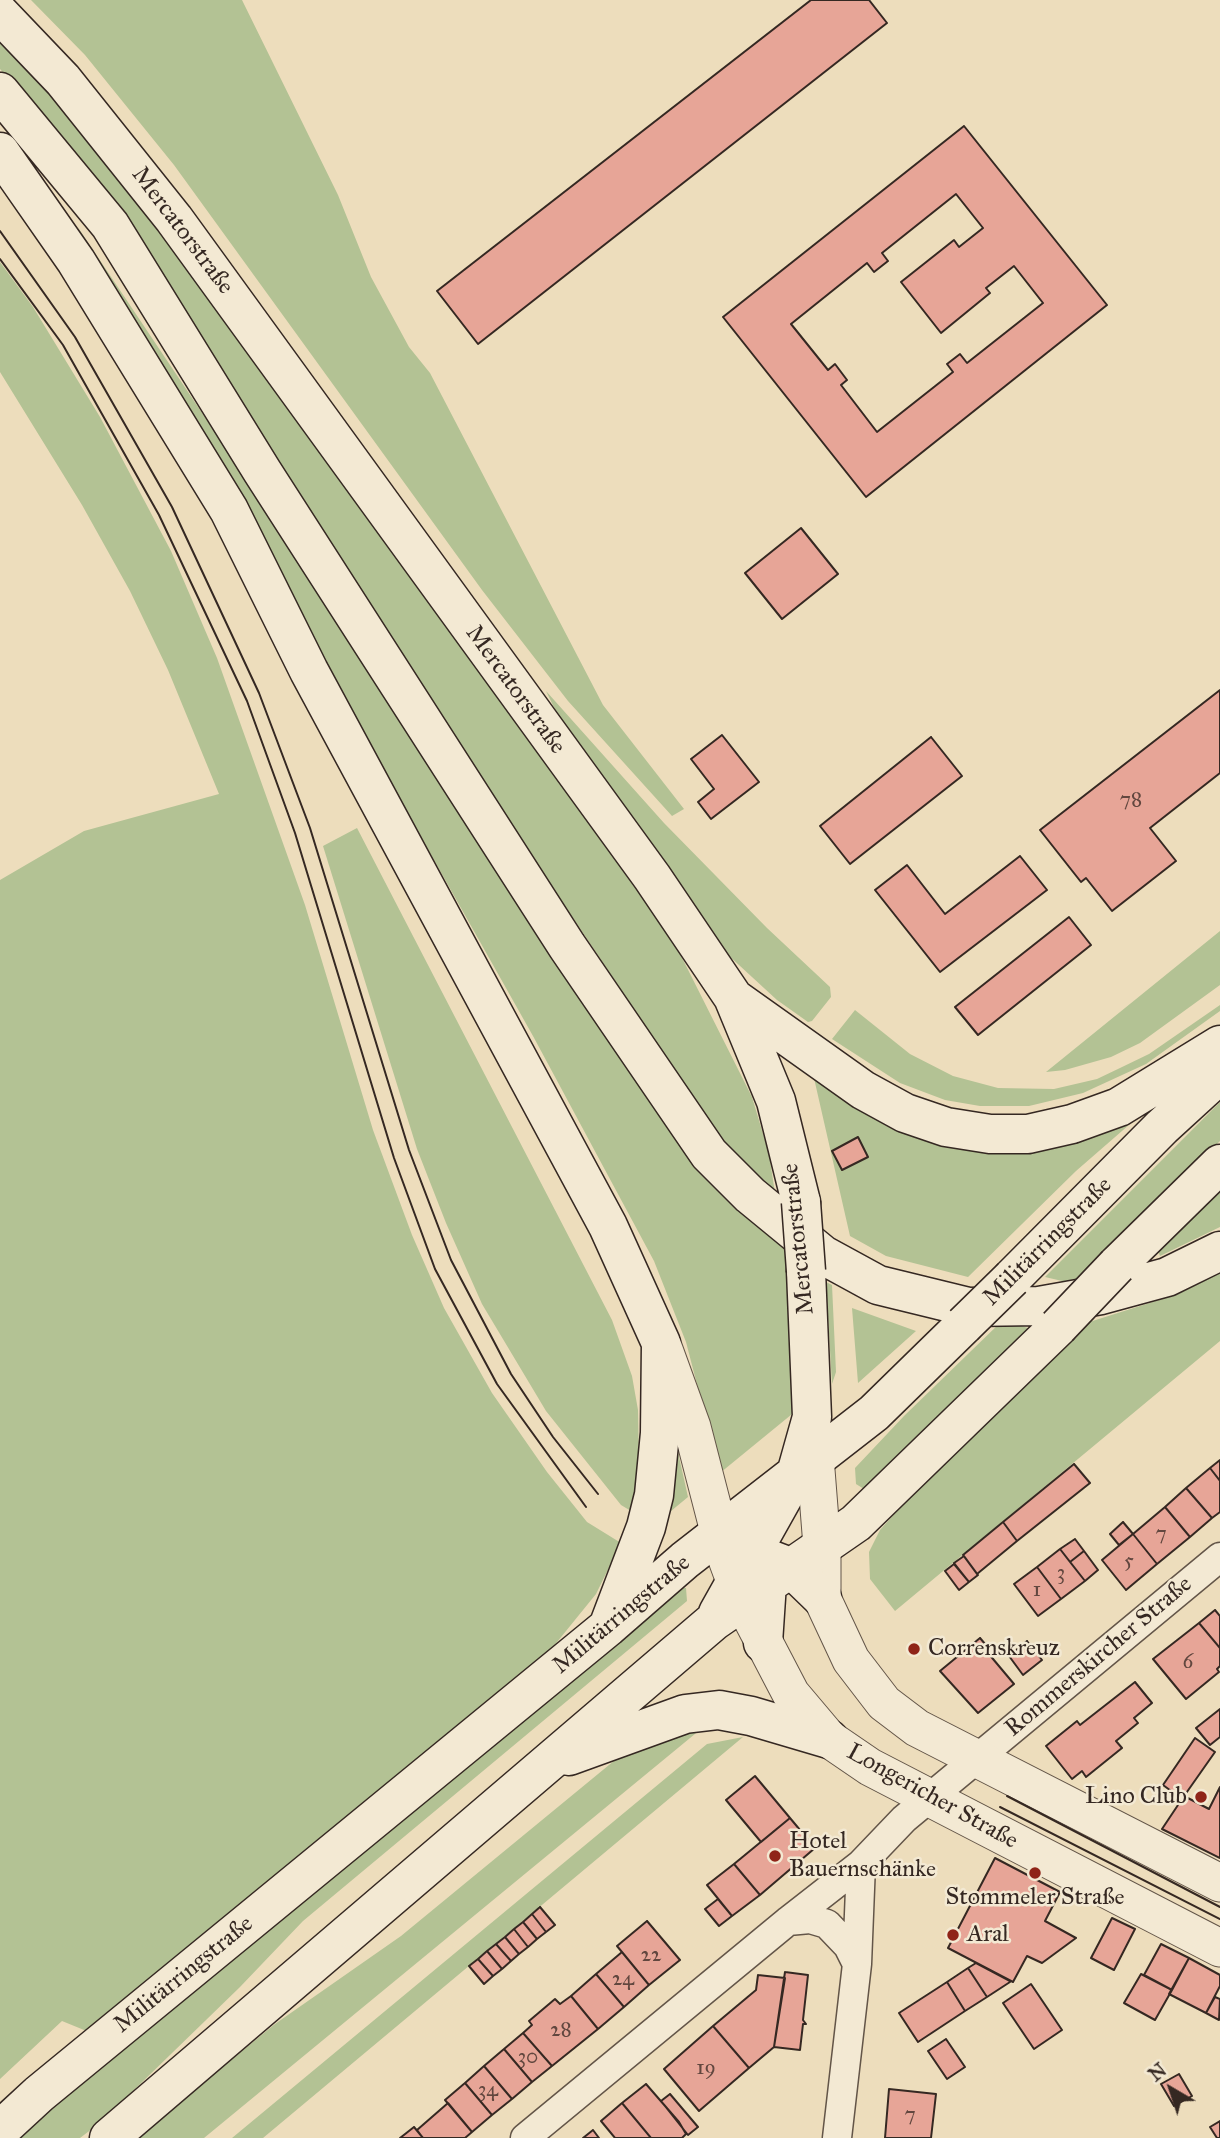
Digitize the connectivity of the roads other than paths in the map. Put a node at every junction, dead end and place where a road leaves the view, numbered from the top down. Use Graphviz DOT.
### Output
graph roads {
  1 [pos="0,14"];
  2 [pos="0,92"];
  3 [pos="0,152"];
  4 [pos="733,997"];
  5 [pos="1220,1045"];
  6 [pos="1220,1074"];
  7 [pos="1220,1164"];
  8 [pos="1220,1251"];
  9 [pos="662,1343"];
  10 [pos="809,1471"];
  11 [pos="822,1546"];
  12 [pos="1220,1557"];
  13 [pos="746,1573"];
  14 [pos="822,1598"];
  15 [pos="608,1627"];
  16 [pos="763,1643"];
  17 [pos="829,1739"];
  18 [pos="978,1758"];
  19 [pos="544,1765"];
  20 [pos="930,1798"];
  21 [pos="862,1864"];
  22 [pos="1220,1883"];
  23 [pos="788,1921"];
  24 [pos="1220,1948"];
  25 [pos="857,1964"];
  26 [pos="0,2130"];
  27 [pos="108,2138"];
  28 [pos="525,2138"];
  29 [pos="838,2138"];
  1 -- 4 [label="main road, Mercatorstraße"];
  2 -- 8 [label="main road"];
  3 -- 9 [label="main road"];
  4 -- 5 [label="main road"];
  4 -- 10 [label="main road, Mercatorstraße, bridge"];
  6 -- 10 [label="main road, Militärringstraße, bridge"];
  7 -- 11 [label="main road, Militärringstraße, bridge"];
  9 -- 13 [label="street"];
  9 -- 15 [label="main road"];
  10 -- 11 [label="street"];
  10 -- 13 [label="main road, Militärringstraße"];
  10 -- 13 [label="main road"];
  11 -- 13 [label="main road, Militärringstraße"];
  11 -- 14 [label="street"];
  12 -- 18 [label="street, Rommerskircher Straße"];
  13 -- 14 [label="main road"];
  13 -- 15 [label="main road, Militärringstraße"];
  13 -- 16 [label="main road"];
  13 -- 19 [label="main road, Militärringstraße"];
  14 -- 18 [label="street"];
  15 -- 26 [label="main road, Militärringstraße"];
  16 -- 17 [label="street, Longericher Straße"];
  17 -- 19 [label="main road"];
  17 -- 20 [label="street, Longericher Straße"];
  18 -- 20 [label="street"];
  18 -- 22 [label="street"];
  19 -- 27 [label="main road, Militärringstraße"];
  20 -- 21 [label="street"];
  20 -- 24 [label="street, Longericher Straße"];
  21 -- 23 [label="street"];
  21 -- 25 [label="street"];
  23 -- 25 [label="street"];
  23 -- 28 [label="street"];
  25 -- 29 [label="street"];
}
